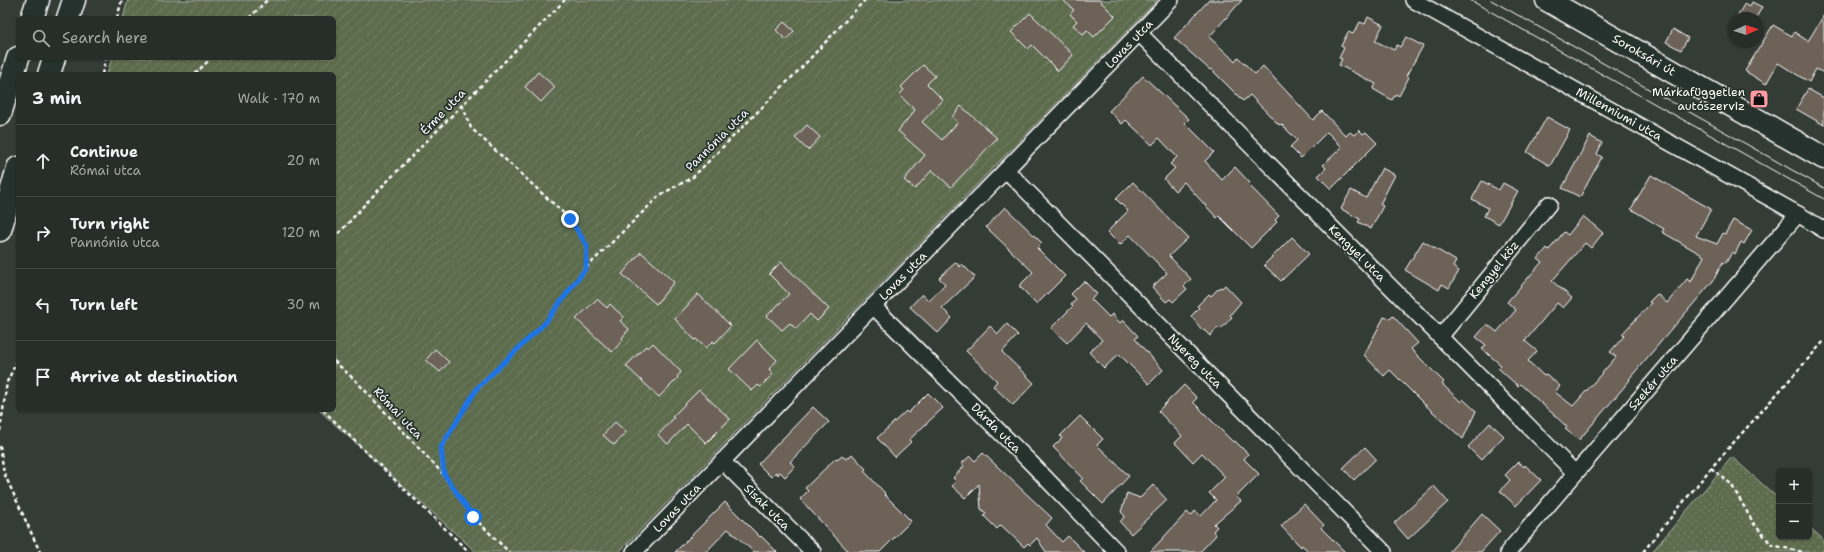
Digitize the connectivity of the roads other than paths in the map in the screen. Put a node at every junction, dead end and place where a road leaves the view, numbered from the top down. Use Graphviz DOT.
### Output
graph roads {
  1 [pos="38,0"];
  2 [pos="74,0"];
  3 [pos="1171,0"];
  4 [pos="1413,0"];
  5 [pos="1547,0"];
  6 [pos="33,16"];
  7 [pos="69,16"];
  8 [pos="1139,33"];
  9 [pos="17,60"];
  10 [pos="53,60"];
  11 [pos="50,72"];
  12 [pos="0,114"];
  13 [pos="1824,158"];
  14 [pos="1006,170"];
  15 [pos="16,175"];
  16 [pos="1549,204"];
  17 [pos="1798,214"];
  18 [pos="0,230"];
  19 [pos="1824,230"];
  20 [pos="873,306"];
  21 [pos="1440,337"];
  22 [pos="722,461"];
  23 [pos="1575,473"];
  24 [pos="634,552"];
  25 [pos="813,552"];
  26 [pos="1117,552"];
  27 [pos="1384,552"];
  28 [pos="1508,552"];
  1 -- 6 [label="main road"];
  2 -- 7 [label="main road"];
  3 -- 8 [label="street, Lovas utca"];
  4 -- 17 [label="street, Millenniumi utca"];
  5 -- 13 [label="main road, Soroksári út"];
  8 -- 14 [label="street, Lovas utca"];
  8 -- 21 [label="street, Kengyel utca"];
  9 -- 12 [label="main road"];
  10 -- 11 [label="main road"];
  14 -- 20 [label="street, Lovas utca"];
  14 -- 27 [label="street, Nyereg utca"];
  15 -- 18 [label="main road"];
  16 -- 21 [label="street, Kengyel köz"];
  17 -- 19 [label="street, Millenniumi utca"];
  17 -- 23 [label="street, Szekér utca"];
  20 -- 22 [label="street, Lovas utca"];
  20 -- 26 [label="street, Dárda utca"];
  21 -- 23 [label="street, Kengyel utca"];
  22 -- 24 [label="street, Lovas utca"];
  22 -- 25 [label="street, Sisak utca"];
  23 -- 28 [label="street, Szekér utca"];
}
